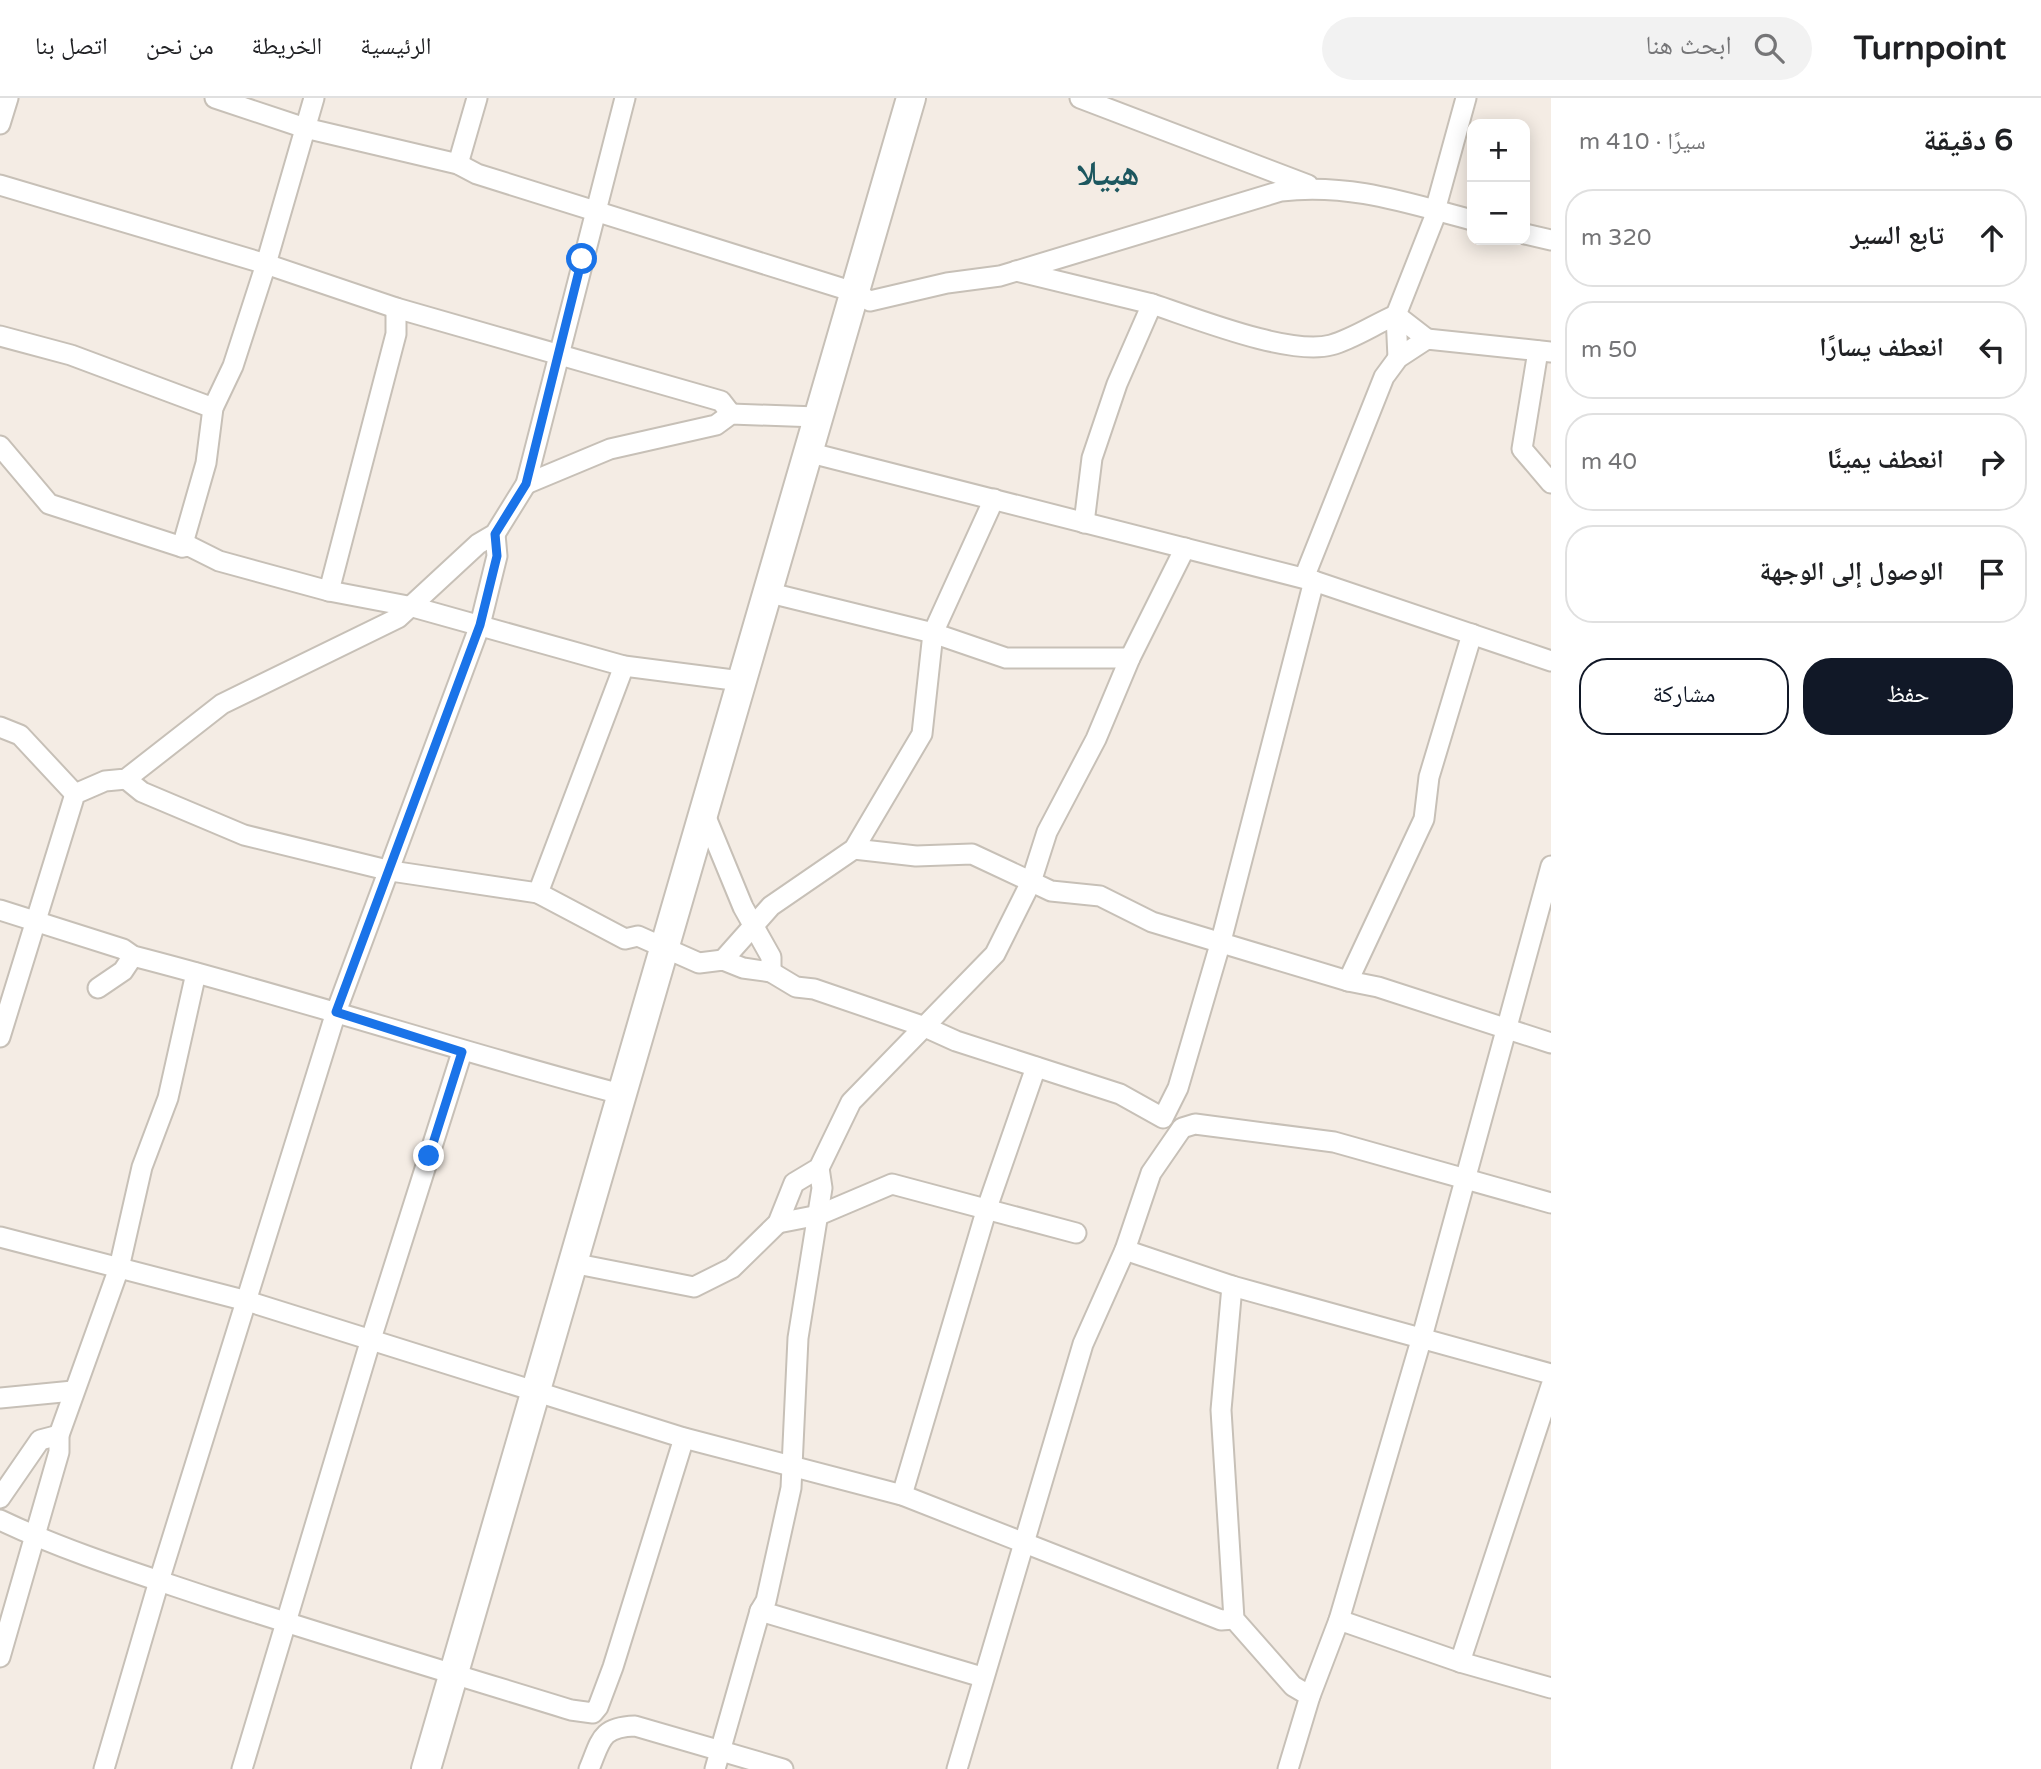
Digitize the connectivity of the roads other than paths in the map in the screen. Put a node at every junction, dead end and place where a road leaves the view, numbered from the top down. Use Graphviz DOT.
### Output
graph roads {
  1 [pos="8,98"];
  2 [pos="215,98"];
  3 [pos="314,98"];
  4 [pos="477,98"];
  5 [pos="625,98"];
  6 [pos="911,98"];
  7 [pos="1080,98"];
  8 [pos="1466,98"];
  9 [pos="0,124"];
  10 [pos="305,128"];
  11 [pos="458,164"];
  12 [pos="0,185"];
  13 [pos="1313,187"];
  14 [pos="1437,211"];
  15 [pos="594,212"];
  16 [pos="1467,219"];
  17 [pos="1530,235"];
  18 [pos="1551,240"];
  19 [pos="266,264"];
  20 [pos="1015,271"];
  21 [pos="854,292"];
  22 [pos="1152,304"];
  23 [pos="396,308"];
  24 [pos="1396,315"];
  25 [pos="0,336"];
  26 [pos="1427,339"];
  27 [pos="1544,351"];
  28 [pos="558,352"];
  29 [pos="1398,358"];
  30 [pos="213,408"];
  31 [pos="732,414"];
  32 [pos="817,417"];
  33 [pos="0,446"];
  34 [pos="807,452"];
  35 [pos="1551,483"];
  36 [pos="526,484"];
  37 [pos="993,499"];
  38 [pos="1084,523"];
  39 [pos="495,534"];
  40 [pos="182,547"];
  41 [pos="1185,548"];
  42 [pos="1309,579"];
  43 [pos="329,592"];
  44 [pos="766,592"];
  45 [pos="413,607"];
  46 [pos="480,625"];
  47 [pos="933,633"];
  48 [pos="1472,635"];
  49 [pos="1130,658"];
  50 [pos="1551,661"];
  51 [pos="624,666"];
  52 [pos="741,681"];
  53 [pos="0,727"];
  54 [pos="126,779"];
  55 [pos="75,794"];
  56 [pos="703,810"];
  57 [pos="853,849"];
  58 [pos="1551,866"];
  59 [pos="391,871"];
  60 [pos="1031,882"];
  61 [pos="538,893"];
  62 [pos="0,909"];
  63 [pos="34,920"];
  64 [pos="754,923"];
  65 [pos="1221,941"];
  66 [pos="663,948"];
  67 [pos="133,956"];
  68 [pos="723,960"];
  69 [pos="196,972"];
  70 [pos="771,972"];
  71 [pos="1348,981"];
  72 [pos="98,988"];
  73 [pos="336,1012"];
  74 [pos="925,1027"];
  75 [pos="1508,1031"];
  76 [pos="0,1037"];
  77 [pos="1551,1043"];
  78 [pos="462,1052"];
  79 [pos="1037,1067"];
  80 [pos="621,1094"];
  81 [pos="819,1168"];
  82 [pos="1467,1179"];
  83 [pos="1551,1203"];
  84 [pos="987,1208"];
  85 [pos="818,1215"];
  86 [pos="778,1223"];
  87 [pos="1076,1233"];
  88 [pos="0,1237"];
  89 [pos="1125,1250"];
  90 [pos="572,1263"];
  91 [pos="120,1268"];
  92 [pos="1232,1286"];
  93 [pos="247,1301"];
  94 [pos="1422,1337"];
  95 [pos="371,1339"];
  96 [pos="1551,1374"];
  97 [pos="1551,1386"];
  98 [pos="535,1390"];
  99 [pos="73,1391"];
  100 [pos="0,1398"];
  101 [pos="59,1435"];
  102 [pos="684,1438"];
  103 [pos="792,1465"];
  104 [pos="902,1495"];
  105 [pos="0,1498"];
  106 [pos="0,1520"];
  107 [pos="34,1536"];
  108 [pos="1023,1542"];
  109 [pos="159,1581"];
  110 [pos="760,1611"];
  111 [pos="1234,1619"];
  112 [pos="1339,1619"];
  113 [pos="287,1623"];
  114 [pos="0,1657"];
  115 [pos="1460,1662"];
  116 [pos="453,1674"];
  117 [pos="982,1676"];
  118 [pos="1551,1688"];
  119 [pos="1310,1696"];
  120 [pos="718,1760"];
  121 [pos="104,1769"];
  122 [pos="242,1769"];
  123 [pos="426,1769"];
  124 [pos="589,1769"];
  125 [pos="783,1769"];
  126 [pos="957,1769"];
  127 [pos="1288,1769"];
  1 -- 9 [label="street"];
  2 -- 10 [label="street"];
  3 -- 10 [label="street"];
  4 -- 11 [label="street"];
  5 -- 15 [label="street"];
  6 -- 21 [label="main road"];
  7 -- 13 [label="street"];
  8 -- 14 [label="street"];
  10 -- 11 [label="street"];
  10 -- 19 [label="street"];
  11 -- 15 [label="street"];
  12 -- 19 [label="street"];
  13 -- 14 [label="street"];
  13 -- 20 [label="street"];
  14 -- 16 [label="street"];
  14 -- 24 [label="street"];
  15 -- 21 [label="street"];
  15 -- 28 [label="street"];
  17 -- 18 [label="street"];
  19 -- 23 [label="street"];
  19 -- 30 [label="street"];
  20 -- 21 [label="street"];
  20 -- 22 [label="street"];
  21 -- 32 [label="main road"];
  22 -- 24 [label="street"];
  22 -- 38 [label="street"];
  23 -- 28 [label="street"];
  23 -- 43 [label="street"];
  24 -- 26 [label="street"];
  24 -- 29 [label="street"];
  25 -- 30 [label="street"];
  26 -- 27 [label="street"];
  26 -- 29 [label="street"];
  27 -- 35 [label="street"];
  28 -- 31 [label="street"];
  28 -- 36 [label="street"];
  29 -- 42 [label="street"];
  30 -- 40 [label="street"];
  31 -- 32 [label="street"];
  31 -- 36 [label="street"];
  32 -- 34 [label="main road"];
  33 -- 40 [label="street"];
  34 -- 37 [label="street"];
  34 -- 44 [label="main road"];
  36 -- 39 [label="street"];
  37 -- 38 [label="street"];
  37 -- 47 [label="street"];
  38 -- 41 [label="street"];
  39 -- 45 [label="street"];
  39 -- 46 [label="street"];
  40 -- 43 [label="street"];
  41 -- 42 [label="street"];
  41 -- 49 [label="street"];
  42 -- 48 [label="street"];
  42 -- 65 [label="street"];
  43 -- 45 [label="street"];
  44 -- 47 [label="street"];
  44 -- 52 [label="main road"];
  45 -- 46 [label="street"];
  45 -- 54 [label="street"];
  46 -- 51 [label="street"];
  46 -- 59 [label="street"];
  47 -- 49 [label="street"];
  47 -- 57 [label="street"];
  48 -- 50 [label="street"];
  48 -- 71 [label="street"];
  49 -- 60 [label="street"];
  51 -- 52 [label="street"];
  51 -- 61 [label="street"];
  52 -- 56 [label="main road"];
  53 -- 55 [label="street"];
  54 -- 55 [label="street"];
  54 -- 59 [label="street"];
  55 -- 63 [label="street"];
  56 -- 64 [label="street"];
  56 -- 66 [label="main road"];
  57 -- 60 [label="street"];
  57 -- 64 [label="street"];
  58 -- 75 [label="street"];
  59 -- 61 [label="street"];
  59 -- 73 [label="street"];
  60 -- 65 [label="street"];
  60 -- 74 [label="street"];
  61 -- 66 [label="street"];
  62 -- 63 [label="street"];
  63 -- 67 [label="street"];
  63 -- 76 [label="street"];
  64 -- 68 [label="street"];
  64 -- 70 [label="street"];
  65 -- 71 [label="street"];
  65 -- 79 [label="street"];
  66 -- 68 [label="street"];
  66 -- 80 [label="main road"];
  67 -- 69 [label="street"];
  67 -- 72 [label="street"];
  68 -- 70 [label="street"];
  69 -- 73 [label="street"];
  69 -- 91 [label="street"];
  70 -- 74 [label="street"];
  71 -- 75 [label="street"];
  73 -- 78 [label="street"];
  73 -- 93 [label="street"];
  74 -- 79 [label="street"];
  74 -- 81 [label="street"];
  75 -- 77 [label="street"];
  75 -- 82 [label="street"];
  78 -- 80 [label="street"];
  78 -- 95 [label="street"];
  79 -- 84 [label="street"];
  80 -- 90 [label="main road"];
  81 -- 85 [label="street"];
  81 -- 86 [label="street"];
  82 -- 83 [label="street"];
  82 -- 89 [label="street"];
  82 -- 94 [label="street"];
  84 -- 85 [label="street"];
  84 -- 87 [label="street"];
  84 -- 104 [label="street"];
  85 -- 86 [label="street"];
  85 -- 103 [label="street"];
  86 -- 90 [label="street"];
  88 -- 91 [label="street"];
  89 -- 92 [label="street"];
  89 -- 108 [label="street"];
  90 -- 98 [label="main road"];
  91 -- 93 [label="street"];
  91 -- 99 [label="street"];
  92 -- 94 [label="street"];
  92 -- 111 [label="street"];
  93 -- 95 [label="street"];
  93 -- 109 [label="street"];
  94 -- 96 [label="street"];
  94 -- 112 [label="street"];
  95 -- 98 [label="street"];
  95 -- 113 [label="street"];
  97 -- 115 [label="street"];
  98 -- 102 [label="street"];
  98 -- 116 [label="main road"];
  99 -- 100 [label="street"];
  99 -- 101 [label="street"];
  101 -- 105 [label="street"];
  101 -- 107 [label="street"];
  102 -- 103 [label="street"];
  102 -- 116 [label="street"];
  103 -- 104 [label="street"];
  103 -- 110 [label="street"];
  104 -- 108 [label="street"];
  106 -- 107 [label="street"];
  107 -- 109 [label="street"];
  107 -- 114 [label="street"];
  108 -- 111 [label="street"];
  108 -- 117 [label="street"];
  109 -- 113 [label="street"];
  109 -- 121 [label="street"];
  110 -- 117 [label="street"];
  110 -- 120 [label="street"];
  111 -- 119 [label="street"];
  112 -- 115 [label="street"];
  112 -- 119 [label="street"];
  113 -- 116 [label="street"];
  113 -- 122 [label="street"];
  115 -- 118 [label="street"];
  116 -- 123 [label="main road"];
  117 -- 126 [label="street"];
  119 -- 127 [label="street"];
  120 -- 124 [label="street"];
  120 -- 125 [label="street"];
}
